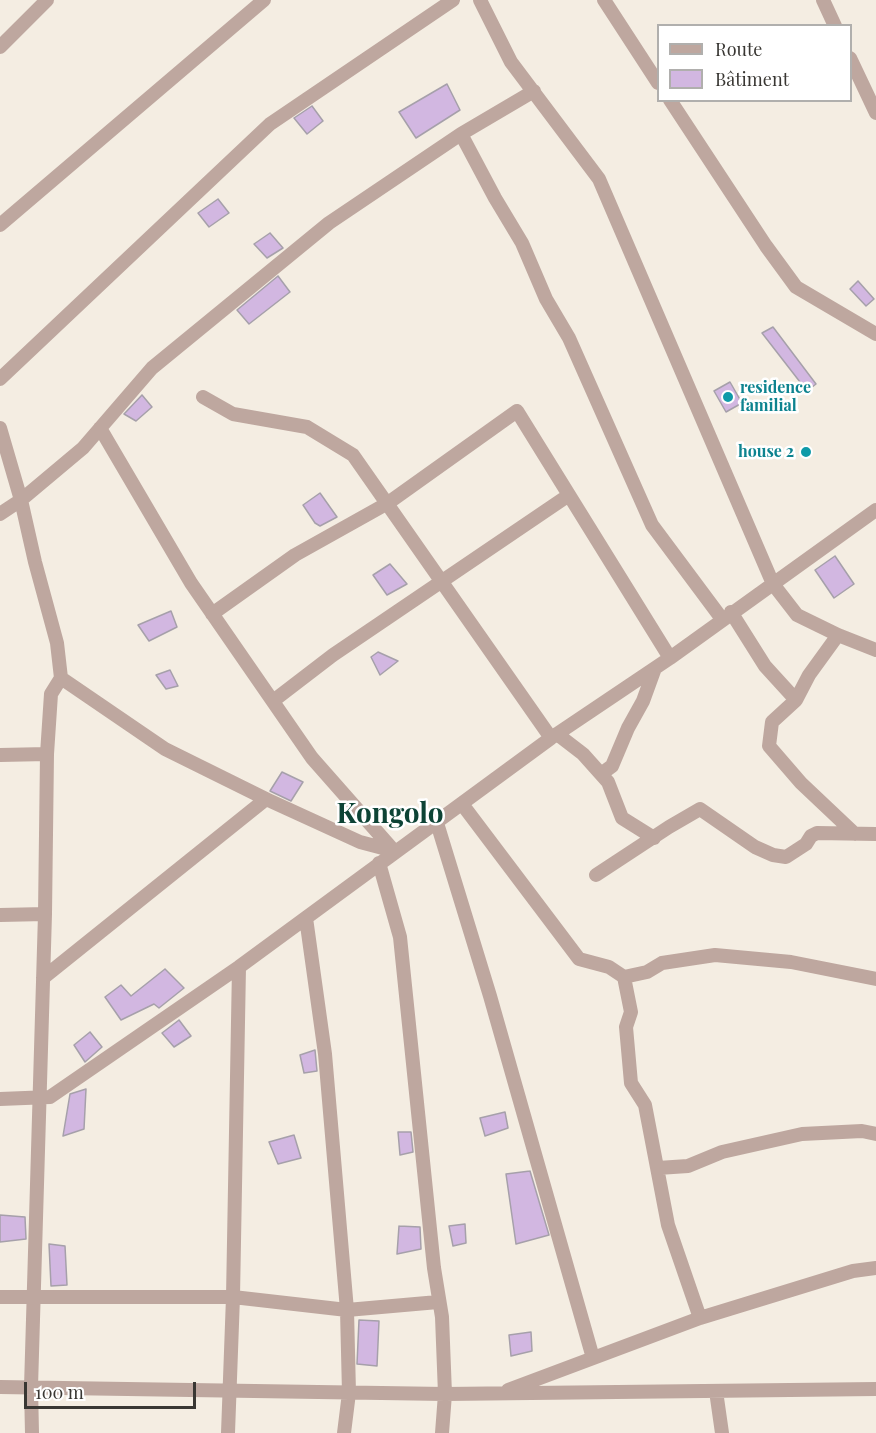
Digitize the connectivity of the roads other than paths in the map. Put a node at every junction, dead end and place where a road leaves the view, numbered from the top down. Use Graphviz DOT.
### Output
graph roads {
  1 [pos="47,0"];
  2 [pos="264,0"];
  3 [pos="453,0"];
  4 [pos="480,0"];
  5 [pos="604,0"];
  6 [pos="823,0"];
  7 [pos="834,24"];
  8 [pos="0,47"];
  9 [pos="852,62"];
  10 [pos="657,81"];
  11 [pos="534,92"];
  12 [pos="671,102"];
  13 [pos="876,113"];
  14 [pos="461,134"];
  15 [pos="0,225"];
  16 [pos="876,334"];
  17 [pos="0,379"];
  18 [pos="203,397"];
  19 [pos="0,428"];
  20 [pos="100,428"];
  21 [pos="569,495"];
  22 [pos="21,500"];
  23 [pos="388,503"];
  24 [pos="876,510"];
  25 [pos="0,514"];
  26 [pos="442,581"];
  27 [pos="773,584"];
  28 [pos="212,614"];
  29 [pos="727,616"];
  30 [pos="838,635"];
  31 [pos="876,650"];
  32 [pos="670,658"];
  33 [pos="654,668"];
  34 [pos="61,678"];
  35 [pos="796,700"];
  36 [pos="273,701"];
  37 [pos="554,736"];
  38 [pos="0,754"];
  39 [pos="46,754"];
  40 [pos="601,774"];
  41 [pos="266,799"];
  42 [pos="462,804"];
  43 [pos="437,823"];
  44 [pos="855,834"];
  45 [pos="876,834"];
  46 [pos="654,838"];
  47 [pos="394,851"];
  48 [pos="379,863"];
  49 [pos="596,875"];
  50 [pos="45,914"];
  51 [pos="0,915"];
  52 [pos="306,918"];
  53 [pos="239,967"];
  54 [pos="624,976"];
  55 [pos="43,978"];
  56 [pos="876,979"];
  57 [pos="40,1097"];
  58 [pos="0,1099"];
  59 [pos="876,1134"];
  60 [pos="658,1168"];
  61 [pos="876,1268"];
  62 [pos="233,1297"];
  63 [pos="0,1298"];
  64 [pos="34,1298"];
  65 [pos="438,1302"];
  66 [pos="347,1310"];
  67 [pos="700,1318"];
  68 [pos="593,1358"];
  69 [pos="0,1387"];
  70 [pos="31,1387"];
  71 [pos="876,1389"];
  72 [pos="229,1390"];
  73 [pos="716,1391"];
  74 [pos="349,1393"];
  75 [pos="445,1394"];
  76 [pos="498,1394"];
  77 [pos="32,1433"];
  78 [pos="228,1433"];
  79 [pos="344,1433"];
  80 [pos="442,1433"];
  81 [pos="722,1433"];
  1 -- 8 [label="street"];
  2 -- 15 [label="street"];
  3 -- 17 [label="street"];
  4 -- 11 [label="street"];
  5 -- 10 [label="street"];
  6 -- 7 [label="street"];
  9 -- 13 [label="street"];
  11 -- 14 [label="street"];
  11 -- 27 [label="street"];
  12 -- 16 [label="street"];
  14 -- 20 [label="street"];
  14 -- 29 [label="street"];
  18 -- 23 [label="street"];
  19 -- 22 [label="street"];
  20 -- 22 [label="street"];
  20 -- 28 [label="street"];
  21 -- 23 [label="street"];
  21 -- 26 [label="street"];
  21 -- 32 [label="street"];
  22 -- 25 [label="street"];
  22 -- 34 [label="street"];
  23 -- 26 [label="street"];
  23 -- 28 [label="street"];
  24 -- 27 [label="street"];
  26 -- 36 [label="street"];
  26 -- 37 [label="street"];
  27 -- 29 [label="street"];
  27 -- 30 [label="street"];
  28 -- 36 [label="street"];
  29 -- 32 [label="street"];
  29 -- 35 [label="street"];
  30 -- 31 [label="street"];
  30 -- 35 [label="street"];
  32 -- 33 [label="street"];
  33 -- 37 [label="street"];
  33 -- 40 [label="street"];
  34 -- 39 [label="street"];
  34 -- 41 [label="street"];
  35 -- 44 [label="street"];
  36 -- 47 [label="street"];
  37 -- 40 [label="street"];
  37 -- 42 [label="street"];
  38 -- 39 [label="street"];
  39 -- 50 [label="street"];
  40 -- 46 [label="street"];
  41 -- 47 [label="street"];
  41 -- 55 [label="street"];
  42 -- 43 [label="street"];
  42 -- 54 [label="street"];
  43 -- 47 [label="street"];
  43 -- 68 [label="street"];
  44 -- 45 [label="street"];
  44 -- 46 [label="street"];
  46 -- 49 [label="street"];
  47 -- 48 [label="street"];
  48 -- 52 [label="street"];
  48 -- 65 [label="street"];
  50 -- 51 [label="street"];
  50 -- 55 [label="street"];
  52 -- 53 [label="street"];
  52 -- 66 [label="street"];
  53 -- 57 [label="street"];
  53 -- 62 [label="street"];
  54 -- 56 [label="street"];
  54 -- 60 [label="street"];
  55 -- 57 [label="street"];
  57 -- 58 [label="street"];
  57 -- 64 [label="street"];
  59 -- 60 [label="street"];
  60 -- 67 [label="street"];
  61 -- 67 [label="street"];
  62 -- 64 [label="street"];
  62 -- 66 [label="street"];
  62 -- 72 [label="street"];
  63 -- 64 [label="street"];
  64 -- 70 [label="street"];
  65 -- 66 [label="street"];
  65 -- 75 [label="street"];
  66 -- 74 [label="street"];
  67 -- 68 [label="street"];
  68 -- 76 [label="street"];
  69 -- 70 [label="street"];
  70 -- 72 [label="street"];
  70 -- 77 [label="street"];
  71 -- 73 [label="street"];
  72 -- 74 [label="street"];
  72 -- 78 [label="street"];
  73 -- 76 [label="street"];
  73 -- 81 [label="street"];
  74 -- 75 [label="street"];
  74 -- 79 [label="street"];
  75 -- 76 [label="street"];
  75 -- 80 [label="street"];
}
